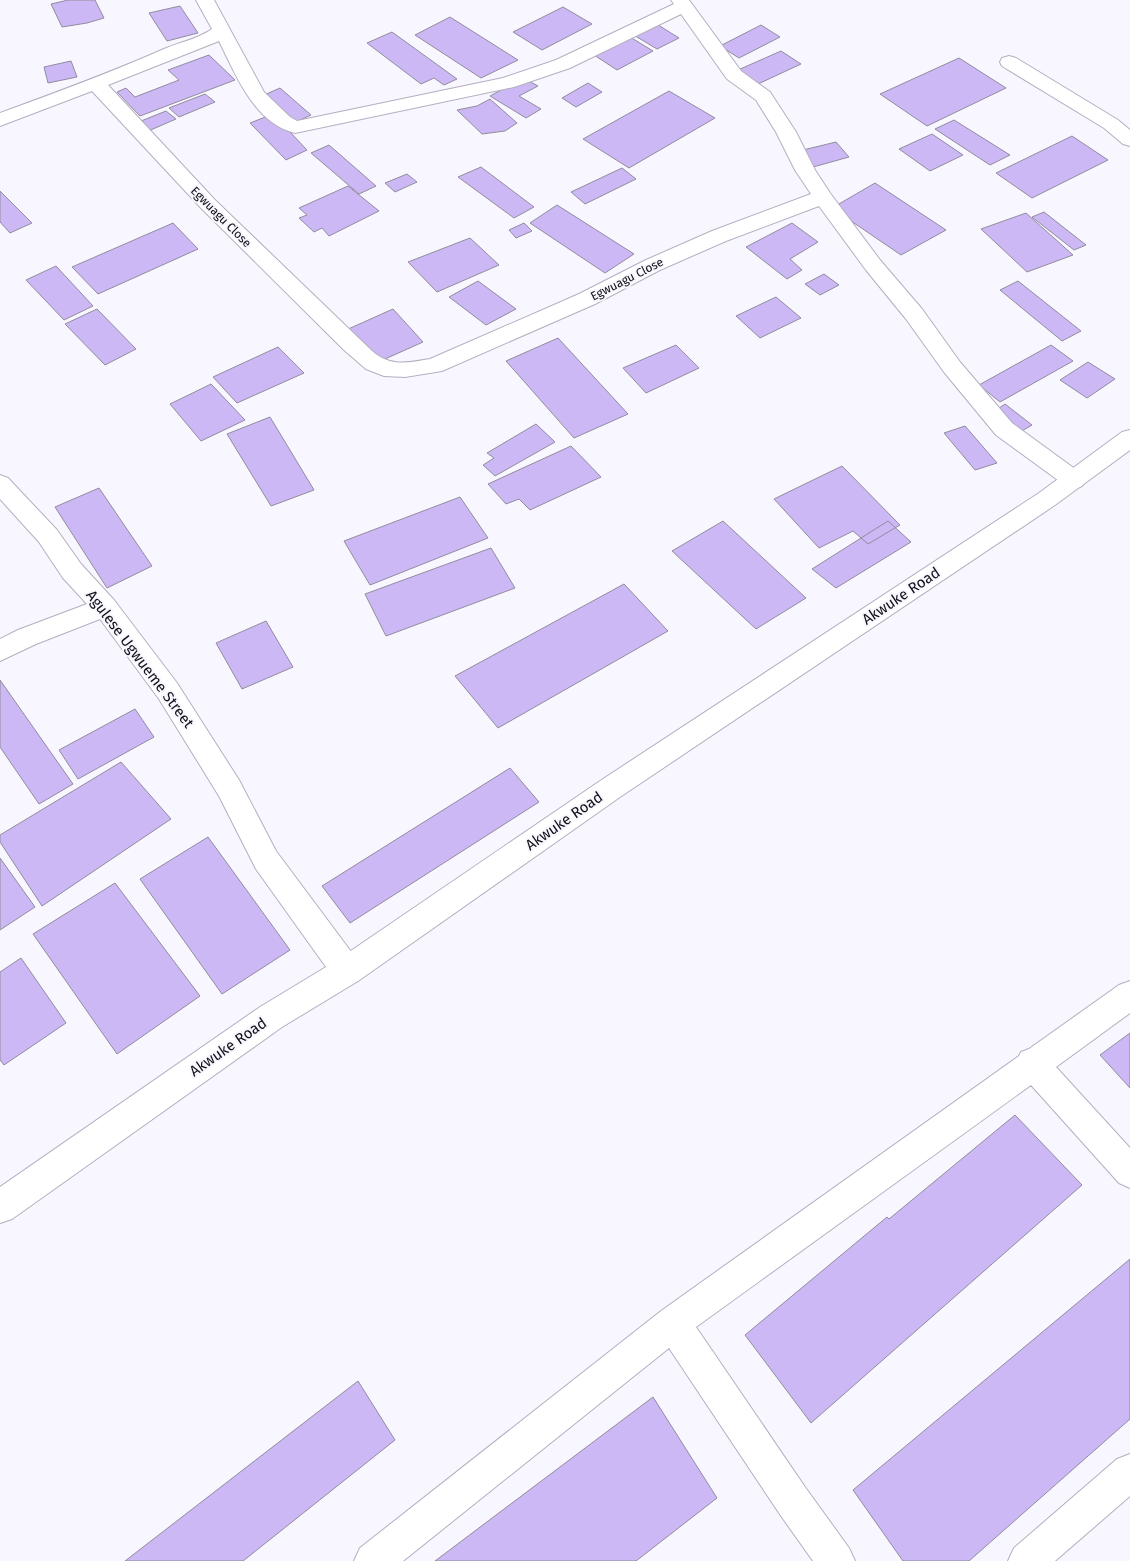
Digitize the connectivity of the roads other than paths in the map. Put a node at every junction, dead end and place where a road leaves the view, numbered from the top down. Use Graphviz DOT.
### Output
graph roads {
  1 [pos="205,0"];
  2 [pos="682,3"];
  3 [pos="222,30"];
  4 [pos="1010,62"];
  5 [pos="96,84"];
  6 [pos="0,120"];
  7 [pos="1130,140"];
  8 [pos="823,197"];
  9 [pos="1130,438"];
  10 [pos="1074,480"];
  11 [pos="0,484"];
  12 [pos="105,607"];
  13 [pos="0,652"];
  14 [pos="347,971"];
  15 [pos="1130,995"];
  16 [pos="1032,1064"];
  17 [pos="1130,1172"];
  18 [pos="0,1207"];
  19 [pos="673,1323"];
  20 [pos="1130,1472"];
  21 [pos="372,1561"];
  22 [pos="836,1561"];
  23 [pos="1027,1561"];
  1 -- 3 [label="street"];
  2 -- 3 [label="street"];
  2 -- 8 [label="street"];
  3 -- 5 [label="street"];
  4 -- 7 [label="street"];
  5 -- 6 [label="street"];
  5 -- 8 [label="street, Egwuagu Close"];
  8 -- 10 [label="street"];
  9 -- 10 [label="street, Akwuke Road"];
  10 -- 14 [label="street, Akwuke Road"];
  11 -- 12 [label="street, Agulese Ugwueme Street"];
  12 -- 13 [label="street"];
  12 -- 14 [label="street, Agulese Ugwueme Street"];
  14 -- 18 [label="street, Akwuke Road"];
  15 -- 16 [label="street"];
  16 -- 17 [label="street"];
  16 -- 19 [label="street"];
  19 -- 21 [label="street"];
  19 -- 22 [label="street"];
  20 -- 23 [label="street"];
}
